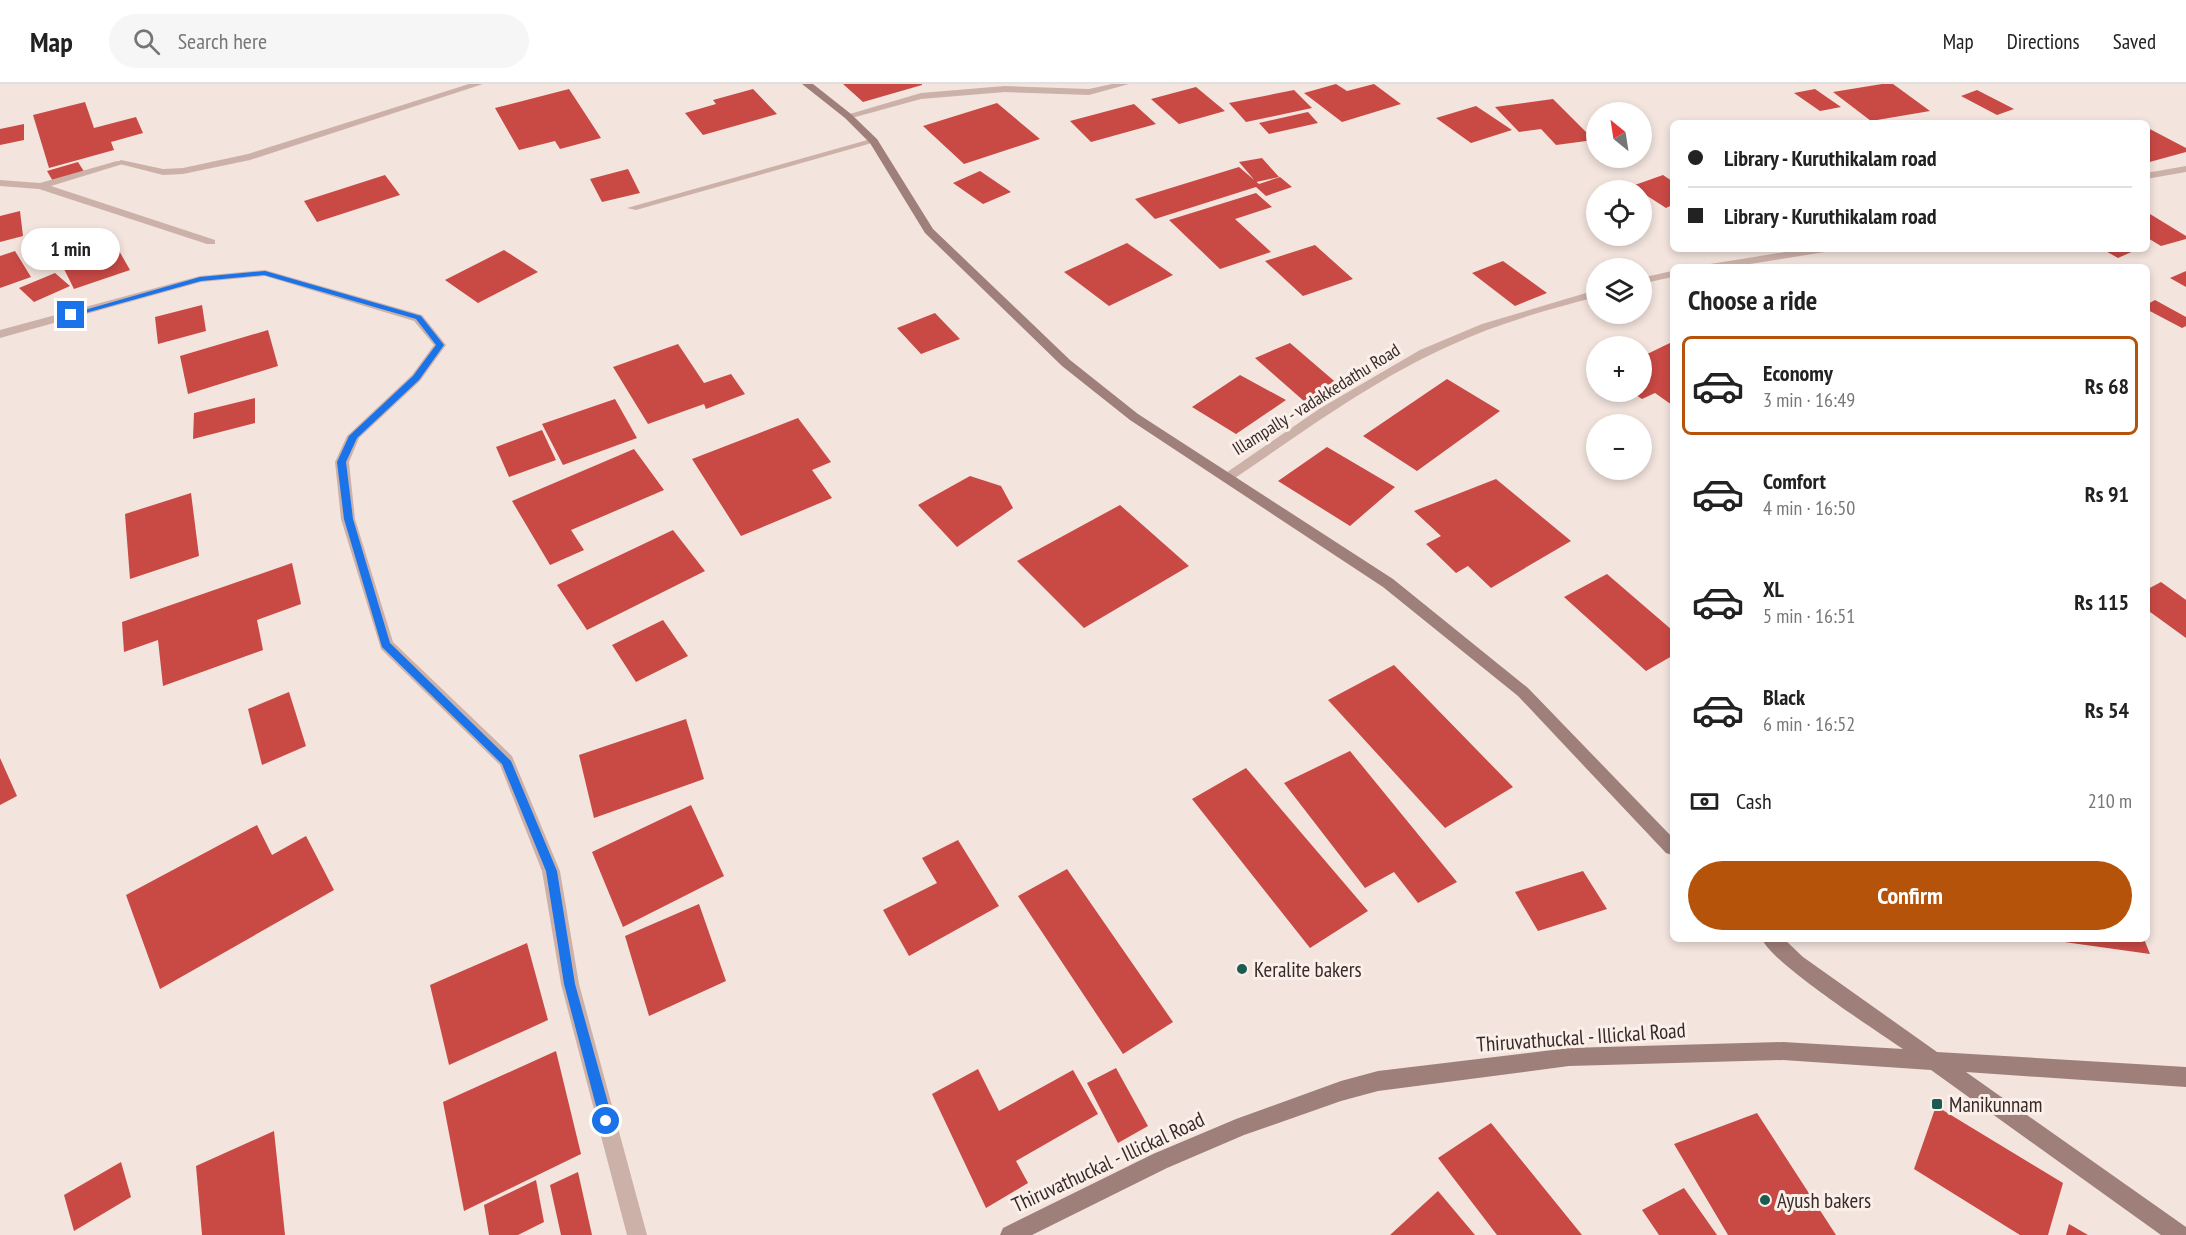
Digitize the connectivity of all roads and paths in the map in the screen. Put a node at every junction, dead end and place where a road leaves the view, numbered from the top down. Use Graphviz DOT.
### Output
graph roads {
  1 [pos="478,84"];
  2 [pos="807,84"];
  3 [pos="1124,84"];
  4 [pos="848,116"];
  5 [pos="874,141"];
  6 [pos="2186,169"];
  7 [pos="2150,175"];
  8 [pos="0,183"];
  9 [pos="40,186"];
  10 [pos="632,208"];
  11 [pos="211,242"];
  12 [pos="1806,252"];
  13 [pos="1729,264"];
  14 [pos="1670,274"];
  15 [pos="1652,279"];
  16 [pos="1586,296"];
  17 [pos="0,334"];
  18 [pos="1227,477"];
  19 [pos="1670,846"];
  20 [pos="1774,942"];
  21 [pos="1936,1062"];
  22 [pos="2186,1077"];
  23 [pos="637,1235"];
  24 [pos="1010,1235"];
  25 [pos="2179,1235"];
  1 -- 9 [label="street"];
  2 -- 4 [label="street"];
  3 -- 4 [label="street"];
  4 -- 5 [label="street"];
  5 -- 10 [label="street"];
  5 -- 18 [label="street"];
  6 -- 7 [label="street"];
  8 -- 9 [label="street"];
  9 -- 11 [label="street"];
  12 -- 13 [label="street"];
  14 -- 15 [label="street"];
  16 -- 18 [label="street, Illampally - vadakkedathu Road"];
  17 -- 23 [label="street"];
  18 -- 19 [label="street"];
  20 -- 21 [label="street"];
  21 -- 22 [label="street, Thiruvathuckal - Illickal Road"];
  21 -- 24 [label="street, Thiruvathuckal - Illickal Road"];
  21 -- 25 [label="street"];
}
